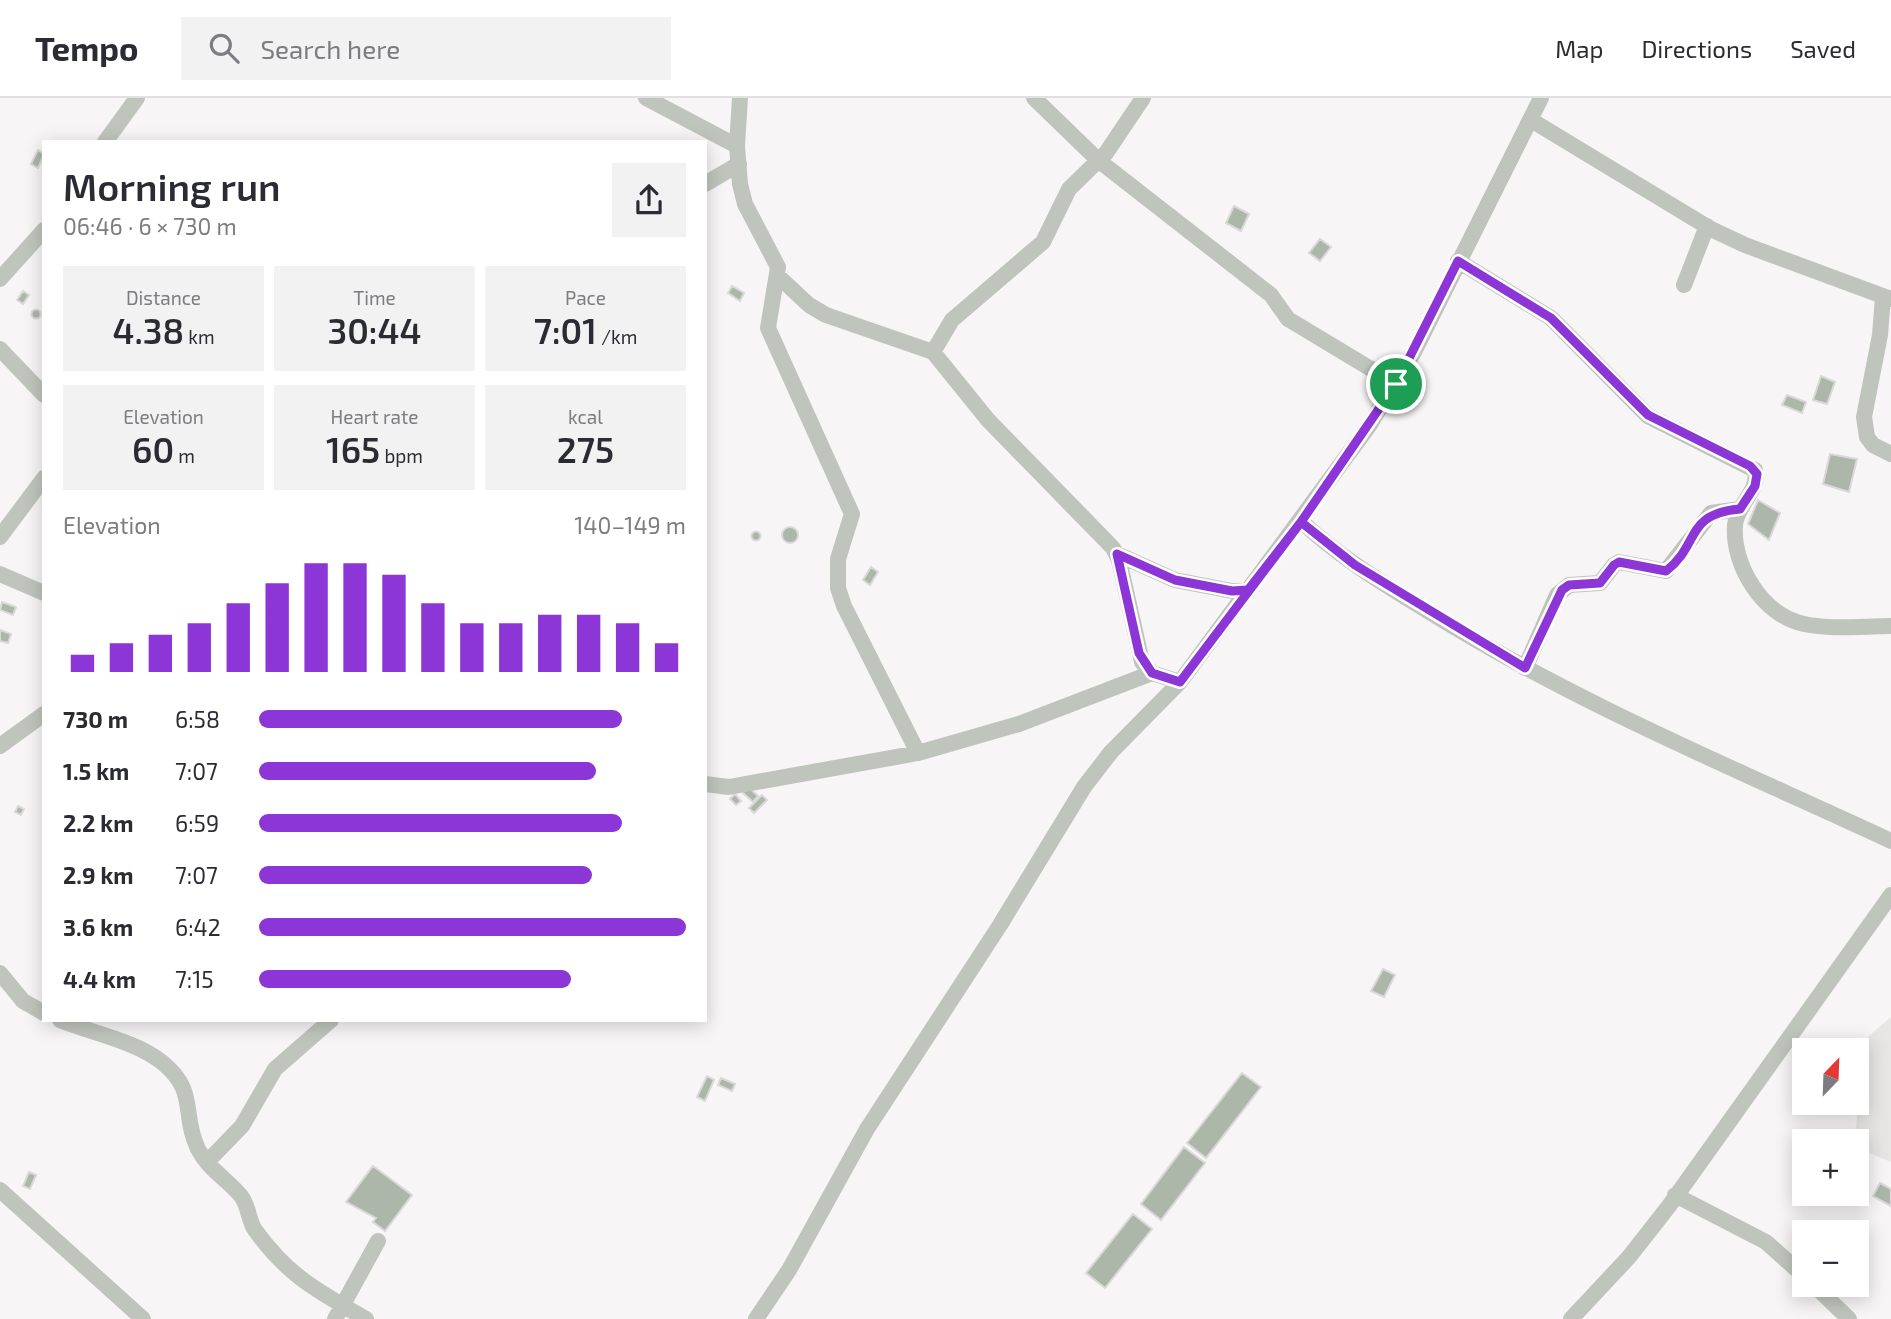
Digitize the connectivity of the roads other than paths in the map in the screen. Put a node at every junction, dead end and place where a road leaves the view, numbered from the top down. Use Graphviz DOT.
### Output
graph roads {
  1 [pos="136,98"];
  2 [pos="646,98"];
  3 [pos="740,98"];
  4 [pos="1034,98"];
  5 [pos="1143,98"];
  6 [pos="1541,98"];
  7 [pos="1531,120"];
  8 [pos="106,140"];
  9 [pos="737,146"];
  10 [pos="1098,160"];
  11 [pos="739,164"];
  12 [pos="707,183"];
  13 [pos="1707,226"];
  14 [pos="42,232"];
  15 [pos="1458,261"];
  16 [pos="779,277"];
  17 [pos="0,279"];
  18 [pos="1684,285"];
  19 [pos="1887,298"];
  20 [pos="0,349"];
  21 [pos="933,352"];
  22 [pos="1396,384"];
  23 [pos="42,394"];
  24 [pos="1891,454"];
  25 [pos="42,481"];
  26 [pos="1740,509"];
  27 [pos="1301,522"];
  28 [pos="0,537"];
  29 [pos="1117,554"];
  30 [pos="0,574"];
  31 [pos="1248,590"];
  32 [pos="42,592"];
  33 [pos="1891,626"];
  34 [pos="1525,668"];
  35 [pos="1152,673"];
  36 [pos="1180,682"];
  37 [pos="42,716"];
  38 [pos="0,747"];
  39 [pos="918,753"];
  40 [pos="707,784"];
  41 [pos="1891,841"];
  42 [pos="1891,895"];
  43 [pos="0,973"];
  44 [pos="42,1012"];
  45 [pos="65,1022"];
  46 [pos="329,1022"];
  47 [pos="206,1162"];
  48 [pos="0,1190"];
  49 [pos="1675,1195"];
  50 [pos="378,1241"];
  51 [pos="1792,1266"];
  52 [pos="1826,1297"];
  53 [pos="339,1312"];
  54 [pos="143,1319"];
  55 [pos="366,1319"];
  56 [pos="756,1319"];
  57 [pos="1571,1319"];
  58 [pos="1849,1319"];
  1 -- 8 [label="street"];
  2 -- 9 [label="street"];
  3 -- 9 [label="street"];
  4 -- 10 [label="street"];
  5 -- 10 [label="street"];
  6 -- 7 [label="street"];
  7 -- 13 [label="street"];
  7 -- 15 [label="street"];
  9 -- 11 [label="street"];
  10 -- 21 [label="street"];
  10 -- 22 [label="street"];
  11 -- 12 [label="street"];
  11 -- 16 [label="street"];
  13 -- 18 [label="street"];
  13 -- 19 [label="street"];
  14 -- 17 [label="street"];
  15 -- 22 [label="street"];
  15 -- 26 [label="street"];
  16 -- 21 [label="street"];
  16 -- 39 [label="street"];
  19 -- 24 [label="street"];
  20 -- 23 [label="street"];
  21 -- 29 [label="street"];
  22 -- 27 [label="street"];
  25 -- 28 [label="street"];
  26 -- 33 [label="street"];
  26 -- 34 [label="street"];
  27 -- 31 [label="street"];
  27 -- 34 [label="street"];
  29 -- 31 [label="street"];
  29 -- 35 [label="street"];
  30 -- 32 [label="street"];
  31 -- 36 [label="street"];
  34 -- 41 [label="street"];
  35 -- 36 [label="street"];
  35 -- 39 [label="street"];
  36 -- 56 [label="street"];
  37 -- 38 [label="street"];
  39 -- 40 [label="street"];
  42 -- 49 [label="street"];
  43 -- 44 [label="street"];
  45 -- 47 [label="street"];
  46 -- 47 [label="street"];
  47 -- 53 [label="street"];
  48 -- 54 [label="street"];
  49 -- 51 [label="street"];
  49 -- 57 [label="street"];
  50 -- 53 [label="street"];
  52 -- 58 [label="street"];
  53 -- 55 [label="street"];
}
